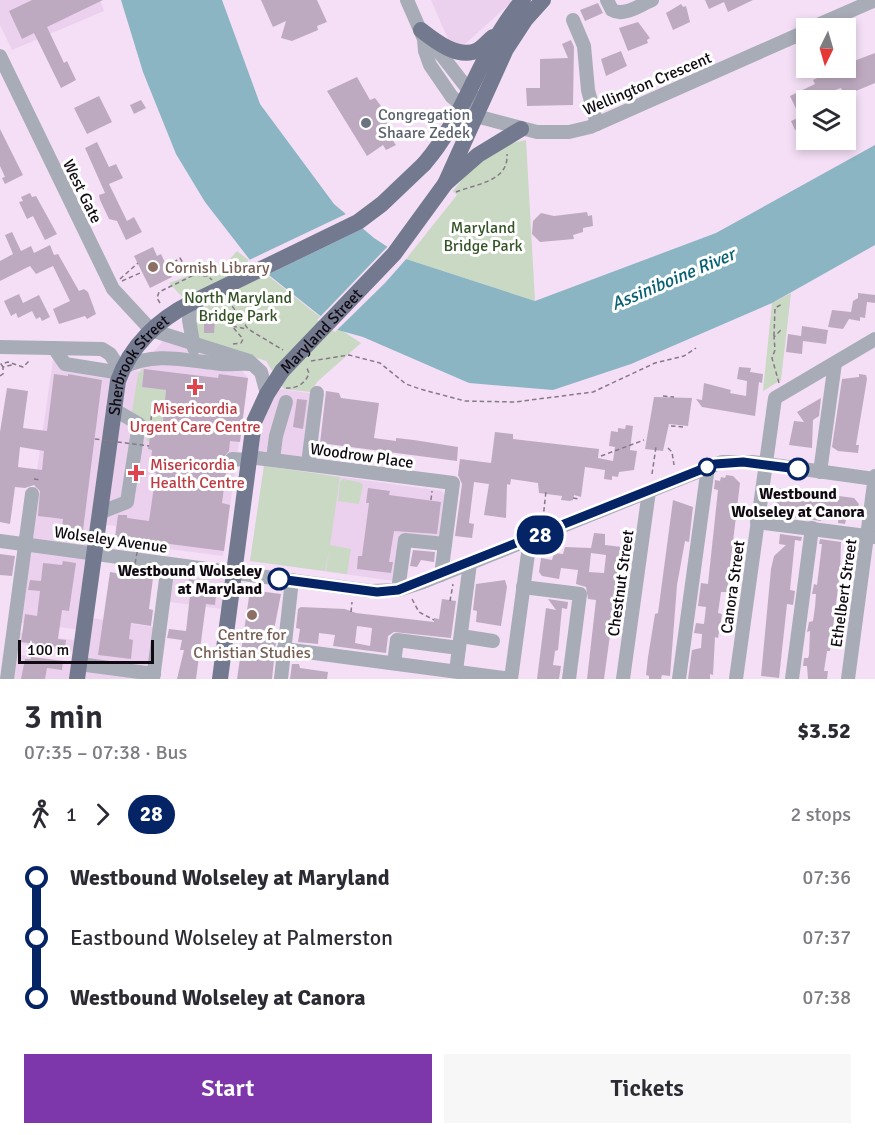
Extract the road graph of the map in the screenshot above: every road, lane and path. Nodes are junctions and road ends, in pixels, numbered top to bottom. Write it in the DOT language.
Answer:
graph roads {
  1 [pos="407,0"];
  2 [pos="523,0"];
  3 [pos="543,0"];
  4 [pos="607,0"];
  5 [pos="652,0"];
  6 [pos="875,0"];
  7 [pos="834,18"];
  8 [pos="573,20"];
  9 [pos="498,33"];
  10 [pos="422,35"];
  11 [pos="796,35"];
  12 [pos="0,56"];
  13 [pos="472,105"];
  14 [pos="597,124"];
  15 [pos="521,129"];
  16 [pos="505,147"];
  17 [pos="450,188"];
  18 [pos="138,263"];
  19 [pos="183,263"];
  20 [pos="173,268"];
  21 [pos="140,273"];
  22 [pos="214,283"];
  23 [pos="226,297"];
  24 [pos="160,303"];
  25 [pos="190,303"];
  26 [pos="783,304"];
  27 [pos="248,329"];
  28 [pos="782,329"];
  29 [pos="151,330"];
  30 [pos="774,337"];
  31 [pos="875,339"];
  32 [pos="192,343"];
  33 [pos="232,344"];
  34 [pos="0,347"];
  35 [pos="54,348"];
  36 [pos="696,348"];
  37 [pos="286,352"];
  38 [pos="34,359"];
  39 [pos="196,361"];
  40 [pos="836,363"];
  41 [pos="0,364"];
  42 [pos="13,364"];
  43 [pos="255,365"];
  44 [pos="3,367"];
  45 [pos="122,371"];
  46 [pos="0,376"];
  47 [pos="282,378"];
  48 [pos="780,383"];
  49 [pos="317,393"];
  50 [pos="267,394"];
  51 [pos="663,396"];
  52 [pos="674,397"];
  53 [pos="286,402"];
  54 [pos="113,409"];
  55 [pos="671,426"];
  56 [pos="684,427"];
  57 [pos="95,439"];
  58 [pos="644,440"];
  59 [pos="149,446"];
  60 [pos="656,447"];
  61 [pos="668,447"];
  62 [pos="601,456"];
  63 [pos="243,459"];
  64 [pos="273,459"];
  65 [pos="308,464"];
  66 [pos="765,464"];
  67 [pos="674,465"];
  68 [pos="708,467"];
  69 [pos="820,471"];
  70 [pos="652,474"];
  71 [pos="875,478"];
  72 [pos="34,479"];
  73 [pos="40,480"];
  74 [pos="433,487"];
  75 [pos="546,491"];
  76 [pos="649,491"];
  77 [pos="32,494"];
  78 [pos="573,498"];
  79 [pos="579,499"];
  80 [pos="431,501"];
  81 [pos="99,513"];
  82 [pos="543,519"];
  83 [pos="757,522"];
  84 [pos="812,528"];
  85 [pos="871,536"];
  86 [pos="530,539"];
  87 [pos="138,540"];
  88 [pos="0,541"];
  89 [pos="25,544"];
  90 [pos="445,544"];
  91 [pos="93,554"];
  92 [pos="470,563"];
  93 [pos="168,564"];
  94 [pos="134,571"];
  95 [pos="235,573"];
  96 [pos="447,579"];
  97 [pos="292,580"];
  98 [pos="523,587"];
  99 [pos="402,589"];
  100 [pos="450,601"];
  101 [pos="352,602"];
  102 [pos="351,612"];
  103 [pos="434,620"];
  104 [pos="493,640"];
  105 [pos="460,642"];
  106 [pos="284,649"];
  107 [pos="394,663"];
  108 [pos="456,671"];
  109 [pos="78,672"];
  110 [pos="153,677"];
  111 [pos="7,679"];
  112 [pos="220,679"];
  113 [pos="281,679"];
  114 [pos="511,679"];
  115 [pos="569,679"];
  116 [pos="623,679"];
  117 [pos="679,679"];
  118 [pos="736,679"];
  119 [pos="792,679"];
  120 [pos="848,679"];
  1 -- 10 [label="street"];
  2 -- 9 [label="main road"];
  3 -- 13 [label="main road"];
  4 -- 5 [label="street"];
  6 -- 7 [label="street"];
  8 -- 14 [label="street"];
  9 -- 10 [label="main road"];
  9 -- 13 [label="main road"];
  10 -- 13 [label="street"];
  11 -- 14 [label="street, Wellington Crescent"];
  12 -- 29 [label="street, West Gate"];
  13 -- 15 [label="street, Wellington Crescent"];
  13 -- 17 [label="main road"];
  13 -- 25 [label="main road, Sherbrook Street, bridge"];
  14 -- 15 [label="street, Wellington Crescent"];
  15 -- 17 [label="main road"];
  16 -- 17 [label="path"];
  17 -- 47 [label="main road, Maryland Street, bridge"];
  18 -- 21 [label="path"];
  19 -- 20 [label="path"];
  22 -- 24 [label="path"];
  23 -- 27 [label="path"];
  25 -- 29 [label="main road, Sherbrook Street"];
  25 -- 32 [label="street"];
  26 -- 30 [label="path"];
  27 -- 33 [label="path"];
  27 -- 37 [label="path"];
  28 -- 30 [label="path"];
  29 -- 32 [label="street"];
  29 -- 45 [label="main road, Sherbrook Street"];
  30 -- 48 [label="path"];
  31 -- 40 [label="street"];
  32 -- 39 [label="street"];
  32 -- 43 [label="street"];
  34 -- 35 [label="street"];
  35 -- 45 [label="street"];
  35 -- 45 [label="street"];
  36 -- 47 [label="path"];
  38 -- 42 [label="path"];
  39 -- 43 [label="street"];
  39 -- 45 [label="street"];
  40 -- 66 [label="street, Canora Street"];
  40 -- 69 [label="street"];
  41 -- 42 [label="path"];
  41 -- 44 [label="path"];
  42 -- 44 [label="path"];
  43 -- 50 [label="street"];
  44 -- 46 [label="path"];
  45 -- 54 [label="main road, Sherbrook Street"];
  47 -- 50 [label="main road, Maryland Street"];
  49 -- 65 [label="street"];
  50 -- 63 [label="main road, Maryland Street"];
  51 -- 52 [label="path"];
  53 -- 64 [label="street"];
  54 -- 81 [label="main road, Sherbrook Street"];
  54 -- 81 [label="street"];
  55 -- 56 [label="path"];
  57 -- 59 [label="path, bridge"];
  58 -- 62 [label="path"];
  60 -- 70 [label="path"];
  61 -- 67 [label="path"];
  63 -- 64 [label="street, Woodrow Place"];
  63 -- 95 [label="main road, Maryland Street"];
  64 -- 65 [label="street, Woodrow Place"];
  65 -- 90 [label="street, Woodrow Place"];
  66 -- 68 [label="street, Wolseley Avenue"];
  66 -- 69 [label="street, Wolseley Avenue"];
  66 -- 83 [label="street, Canora Street"];
  68 -- 76 [label="street, Wolseley Avenue"];
  68 -- 117 [label="street"];
  69 -- 71 [label="street, Wolseley Avenue"];
  71 -- 85 [label="street, Ethelbert Street"];
  72 -- 73 [label="path"];
  74 -- 80 [label="path"];
  75 -- 82 [label="path"];
  76 -- 86 [label="street, Wolseley Avenue"];
  76 -- 116 [label="street, Chestnut Street"];
  77 -- 89 [label="street"];
  78 -- 79 [label="path"];
  81 -- 91 [label="main road, Sherbrook Street"];
  83 -- 84 [label="street"];
  83 -- 118 [label="street, Canora Street"];
  84 -- 85 [label="street"];
  84 -- 119 [label="street"];
  85 -- 120 [label="street, Ethelbert Street"];
  86 -- 92 [label="street, Wolseley Avenue"];
  86 -- 98 [label="street"];
  87 -- 94 [label="path, bridge"];
  88 -- 89 [label="street, Wolseley Avenue"];
  89 -- 91 [label="street, Wolseley Avenue"];
  89 -- 111 [label="street"];
  90 -- 96 [label="street"];
  90 -- 99 [label="street"];
  91 -- 93 [label="street, Wolseley Avenue"];
  91 -- 109 [label="main road, Sherbrook Street"];
  92 -- 96 [label="street, Wolseley Avenue"];
  92 -- 105 [label="street"];
  93 -- 95 [label="street, Wolseley Avenue"];
  93 -- 110 [label="street"];
  95 -- 97 [label="street, Wolseley Avenue"];
  95 -- 112 [label="main road, Maryland Street"];
  96 -- 99 [label="street, Wolseley Avenue"];
  96 -- 100 [label="path"];
  97 -- 99 [label="street, Wolseley Avenue"];
  97 -- 106 [label="street"];
  98 -- 114 [label="street"];
  98 -- 115 [label="street"];
  99 -- 103 [label="path"];
  101 -- 102 [label="path"];
  104 -- 105 [label="street"];
  105 -- 107 [label="street"];
  105 -- 108 [label="street"];
  106 -- 107 [label="street"];
  106 -- 113 [label="street"];
  107 -- 108 [label="street"];
  108 -- 114 [label="street"];
  109 -- 110 [label="street"];
}
